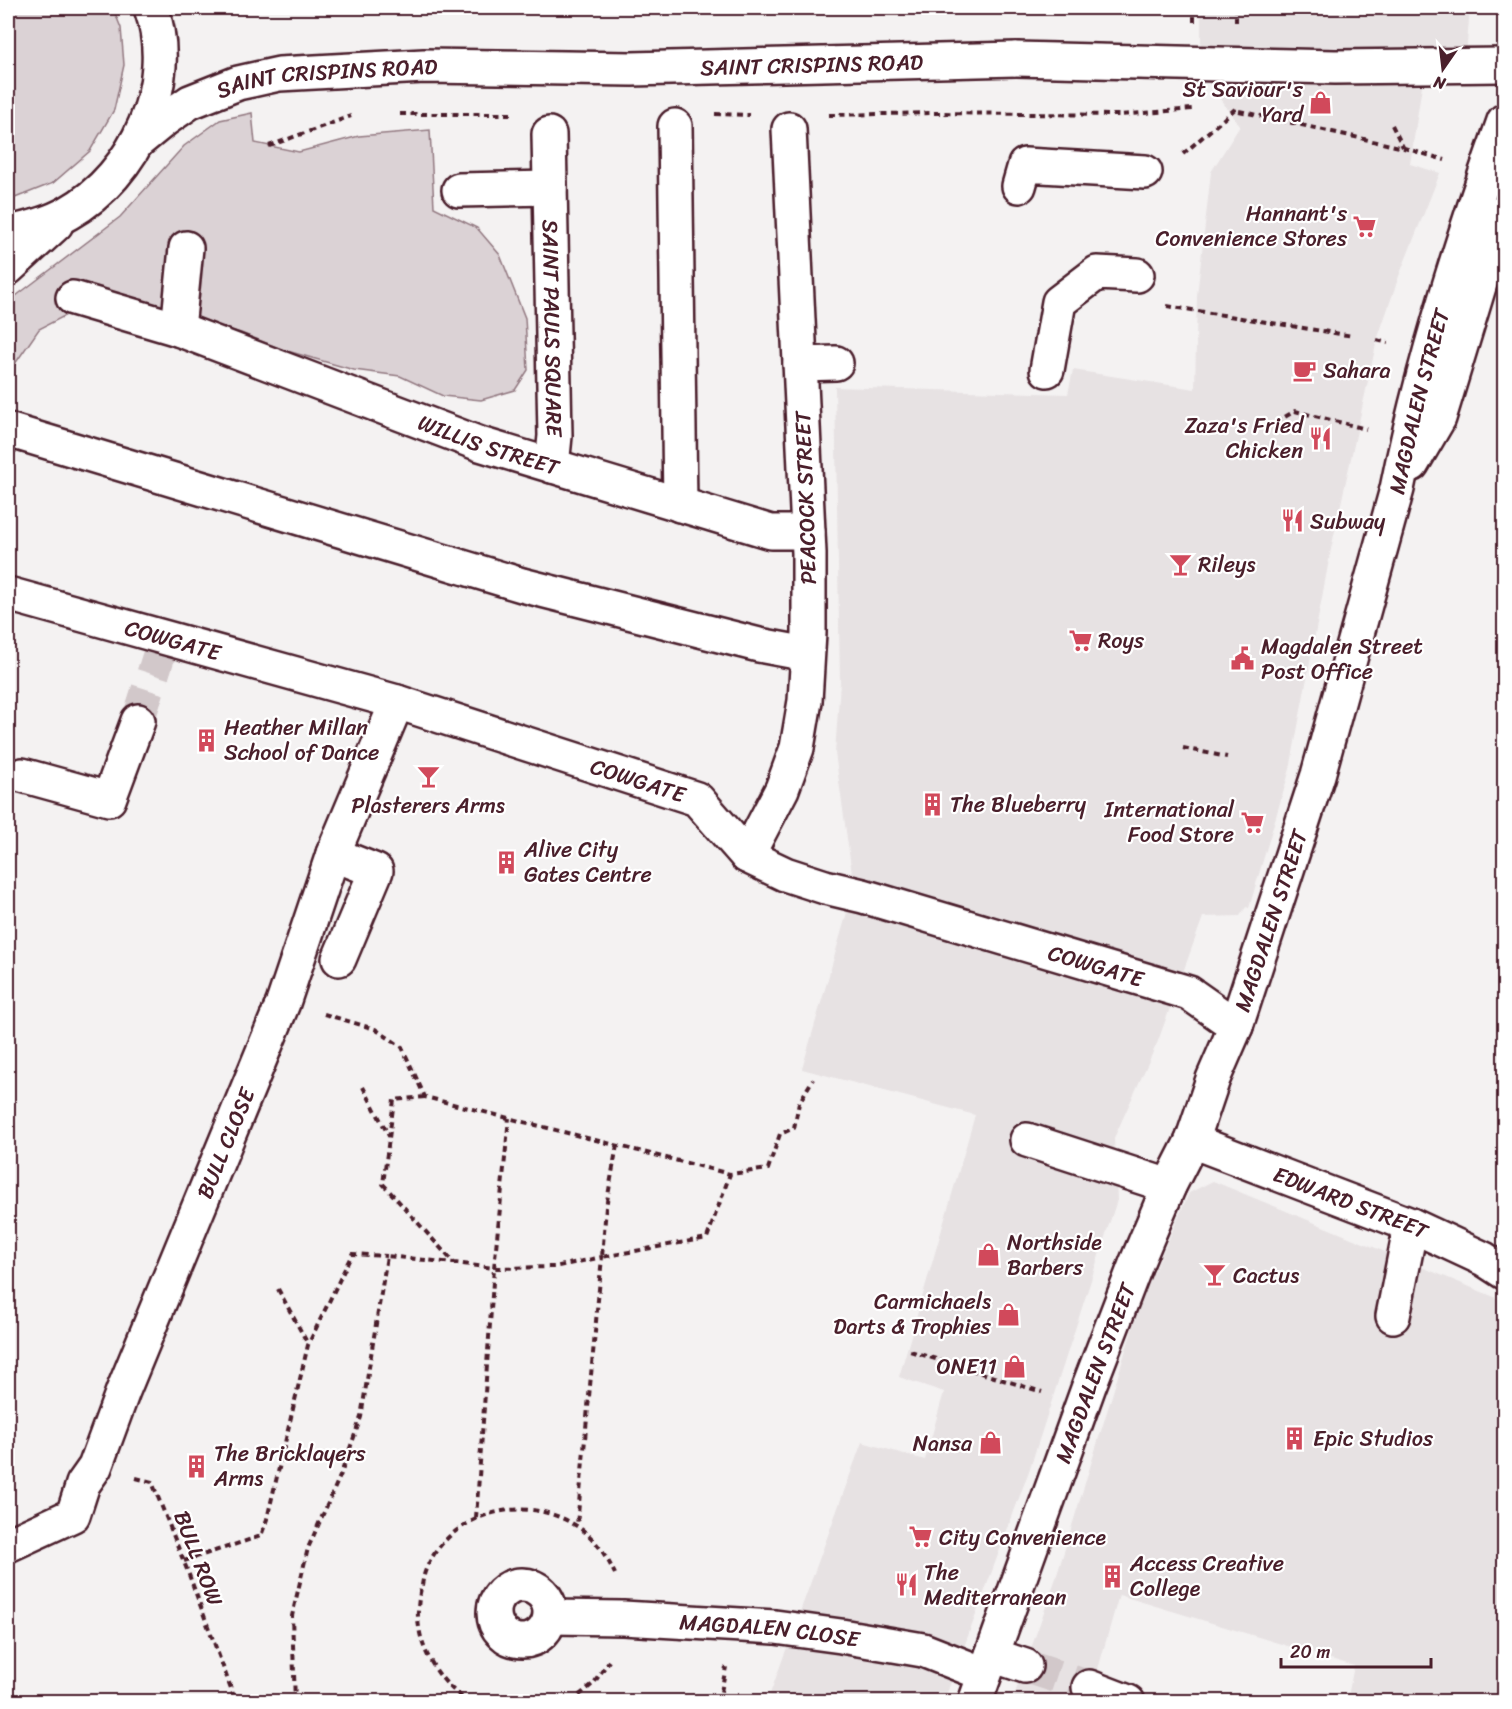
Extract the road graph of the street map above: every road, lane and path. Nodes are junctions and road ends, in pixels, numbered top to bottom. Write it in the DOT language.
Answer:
graph roads {
  1 [pos="152,8"];
  2 [pos="1504,65"];
  3 [pos="1224,109"];
  4 [pos="1204,110"];
  5 [pos="358,113"];
  6 [pos="393,114"];
  7 [pos="513,114"];
  8 [pos="709,114"];
  9 [pos="754,115"];
  10 [pos="823,115"];
  11 [pos="1504,121"];
  12 [pos="1392,125"];
  13 [pos="675,126"];
  14 [pos="789,129"];
  15 [pos="549,134"];
  16 [pos="137,142"];
  17 [pos="269,146"];
  18 [pos="1404,148"];
  19 [pos="1145,172"];
  20 [pos="1486,173"];
  21 [pos="1019,186"];
  22 [pos="550,188"];
  23 [pos="459,190"];
  24 [pos="1504,212"];
  25 [pos="68,213"];
  26 [pos="8,233"];
  27 [pos="186,248"];
  28 [pos="8,268"];
  29 [pos="1137,275"];
  30 [pos="73,298"];
  31 [pos="178,329"];
  32 [pos="1353,336"];
  33 [pos="836,363"];
  34 [pos="800,364"];
  35 [pos="1047,370"];
  36 [pos="1276,422"];
  37 [pos="8,430"];
  38 [pos="1407,441"];
  39 [pos="552,466"];
  40 [pos="1397,489"];
  41 [pos="680,505"];
  42 [pos="808,532"];
  43 [pos="8,594"];
  44 [pos="807,654"];
  45 [pos="397,702"];
  46 [pos="138,721"];
  47 [pos="1183,748"];
  48 [pos="1227,757"];
  49 [pos="22,775"];
  50 [pos="333,854"];
  51 [pos="747,856"];
  52 [pos="339,959"];
  53 [pos="283,1003"];
  54 [pos="1236,1026"];
  55 [pos="813,1079"];
  56 [pos="363,1087"];
  57 [pos="425,1097"];
  58 [pos="509,1118"];
  59 [pos="389,1137"];
  60 [pos="1027,1140"];
  61 [pos="1192,1141"];
  62 [pos="617,1144"];
  63 [pos="730,1174"];
  64 [pos="1169,1186"];
  65 [pos="1411,1225"];
  66 [pos="387,1256"];
  67 [pos="602,1257"];
  68 [pos="454,1263"];
  69 [pos="494,1268"];
  70 [pos="1504,1272"];
  71 [pos="278,1289"];
  72 [pos="1393,1316"];
  73 [pos="308,1345"];
  74 [pos="910,1352"];
  75 [pos="1082,1405"];
  76 [pos="95,1467"];
  77 [pos="476,1518"];
  78 [pos="577,1525"];
  79 [pos="8,1545"];
  80 [pos="184,1561"];
  81 [pos="617,1576"];
  82 [pos="551,1617"];
  83 [pos="1025,1666"];
  84 [pos="984,1677"];
  85 [pos="1089,1687"];
  86 [pos="460,1699"];
  87 [pos="236,1701"];
  88 [pos="295,1701"];
  89 [pos="471,1701"];
  90 [pos="1128,1701"];
  1 -- 16 [label="street"];
  2 -- 16 [label="street, SAINT CRISPINS ROAD, bridge"];
  3 -- 18 [label="path"];
  4 -- 10 [label="path"];
  5 -- 17 [label="path"];
  6 -- 7 [label="path"];
  8 -- 9 [label="path"];
  11 -- 20 [label="street, MAGDALEN STREET"];
  12 -- 18 [label="path"];
  13 -- 41 [label="street"];
  14 -- 34 [label="street, PEACOCK STREET"];
  15 -- 22 [label="street, SAINT PAULS SQUARE"];
  16 -- 25 [label="street"];
  18 -- 20 [label="path"];
  19 -- 21 [label="street"];
  20 -- 38 [label="street, MAGDALEN STREET"];
  22 -- 23 [label="street, SAINT PAULS SQUARE"];
  22 -- 39 [label="street, SAINT PAULS SQUARE"];
  24 -- 40 [label="street"];
  25 -- 26 [label="street"];
  25 -- 28 [label="street"];
  27 -- 31 [label="street"];
  29 -- 32 [label="path"];
  29 -- 35 [label="street"];
  30 -- 31 [label="street, WILLIS STREET"];
  31 -- 39 [label="street, WILLIS STREET"];
  33 -- 34 [label="street"];
  34 -- 42 [label="street, PEACOCK STREET"];
  36 -- 38 [label="path"];
  37 -- 44 [label="street"];
  38 -- 40 [label="street, MAGDALEN STREET"];
  39 -- 41 [label="street, WILLIS STREET"];
  40 -- 54 [label="street, MAGDALEN STREET"];
  41 -- 42 [label="street, WILLIS STREET"];
  42 -- 44 [label="street, PEACOCK STREET"];
  43 -- 45 [label="street, COWGATE"];
  44 -- 51 [label="street, PEACOCK STREET"];
  45 -- 50 [label="street, BULL CLOSE"];
  45 -- 51 [label="street, COWGATE"];
  46 -- 49 [label="street"];
  47 -- 48 [label="path"];
  50 -- 52 [label="street"];
  50 -- 53 [label="street, BULL CLOSE"];
  51 -- 54 [label="street, COWGATE"];
  53 -- 57 [label="path"];
  53 -- 76 [label="street, BULL CLOSE"];
  54 -- 61 [label="street, MAGDALEN STREET"];
  55 -- 63 [label="path"];
  56 -- 59 [label="path"];
  57 -- 58 [label="path"];
  57 -- 59 [label="path"];
  58 -- 62 [label="path"];
  58 -- 69 [label="path"];
  59 -- 68 [label="path"];
  60 -- 64 [label="street"];
  61 -- 64 [label="street, MAGDALEN STREET"];
  61 -- 65 [label="street, EDWARD STREET"];
  62 -- 63 [label="path"];
  62 -- 67 [label="path"];
  63 -- 67 [label="path"];
  64 -- 75 [label="street, MAGDALEN STREET"];
  65 -- 70 [label="street, EDWARD STREET"];
  65 -- 72 [label="street"];
  66 -- 68 [label="path"];
  66 -- 73 [label="path"];
  66 -- 88 [label="path"];
  67 -- 69 [label="path"];
  67 -- 78 [label="path"];
  68 -- 69 [label="path"];
  69 -- 77 [label="path"];
  71 -- 73 [label="path"];
  73 -- 80 [label="path"];
  74 -- 75 [label="path"];
  75 -- 84 [label="street, MAGDALEN STREET"];
  76 -- 79 [label="street, BULL CLOSE"];
  76 -- 80 [label="path, BULL ROW"];
  77 -- 78 [label="path"];
  77 -- 86 [label="path"];
  78 -- 81 [label="path"];
  80 -- 87 [label="path, BULL ROW"];
  82 -- 84 [label="street, MAGDALEN CLOSE"];
  83 -- 84 [label="street, MAGDALEN CLOSE"];
  85 -- 90 [label="street"];
  86 -- 89 [label="path"];
}
